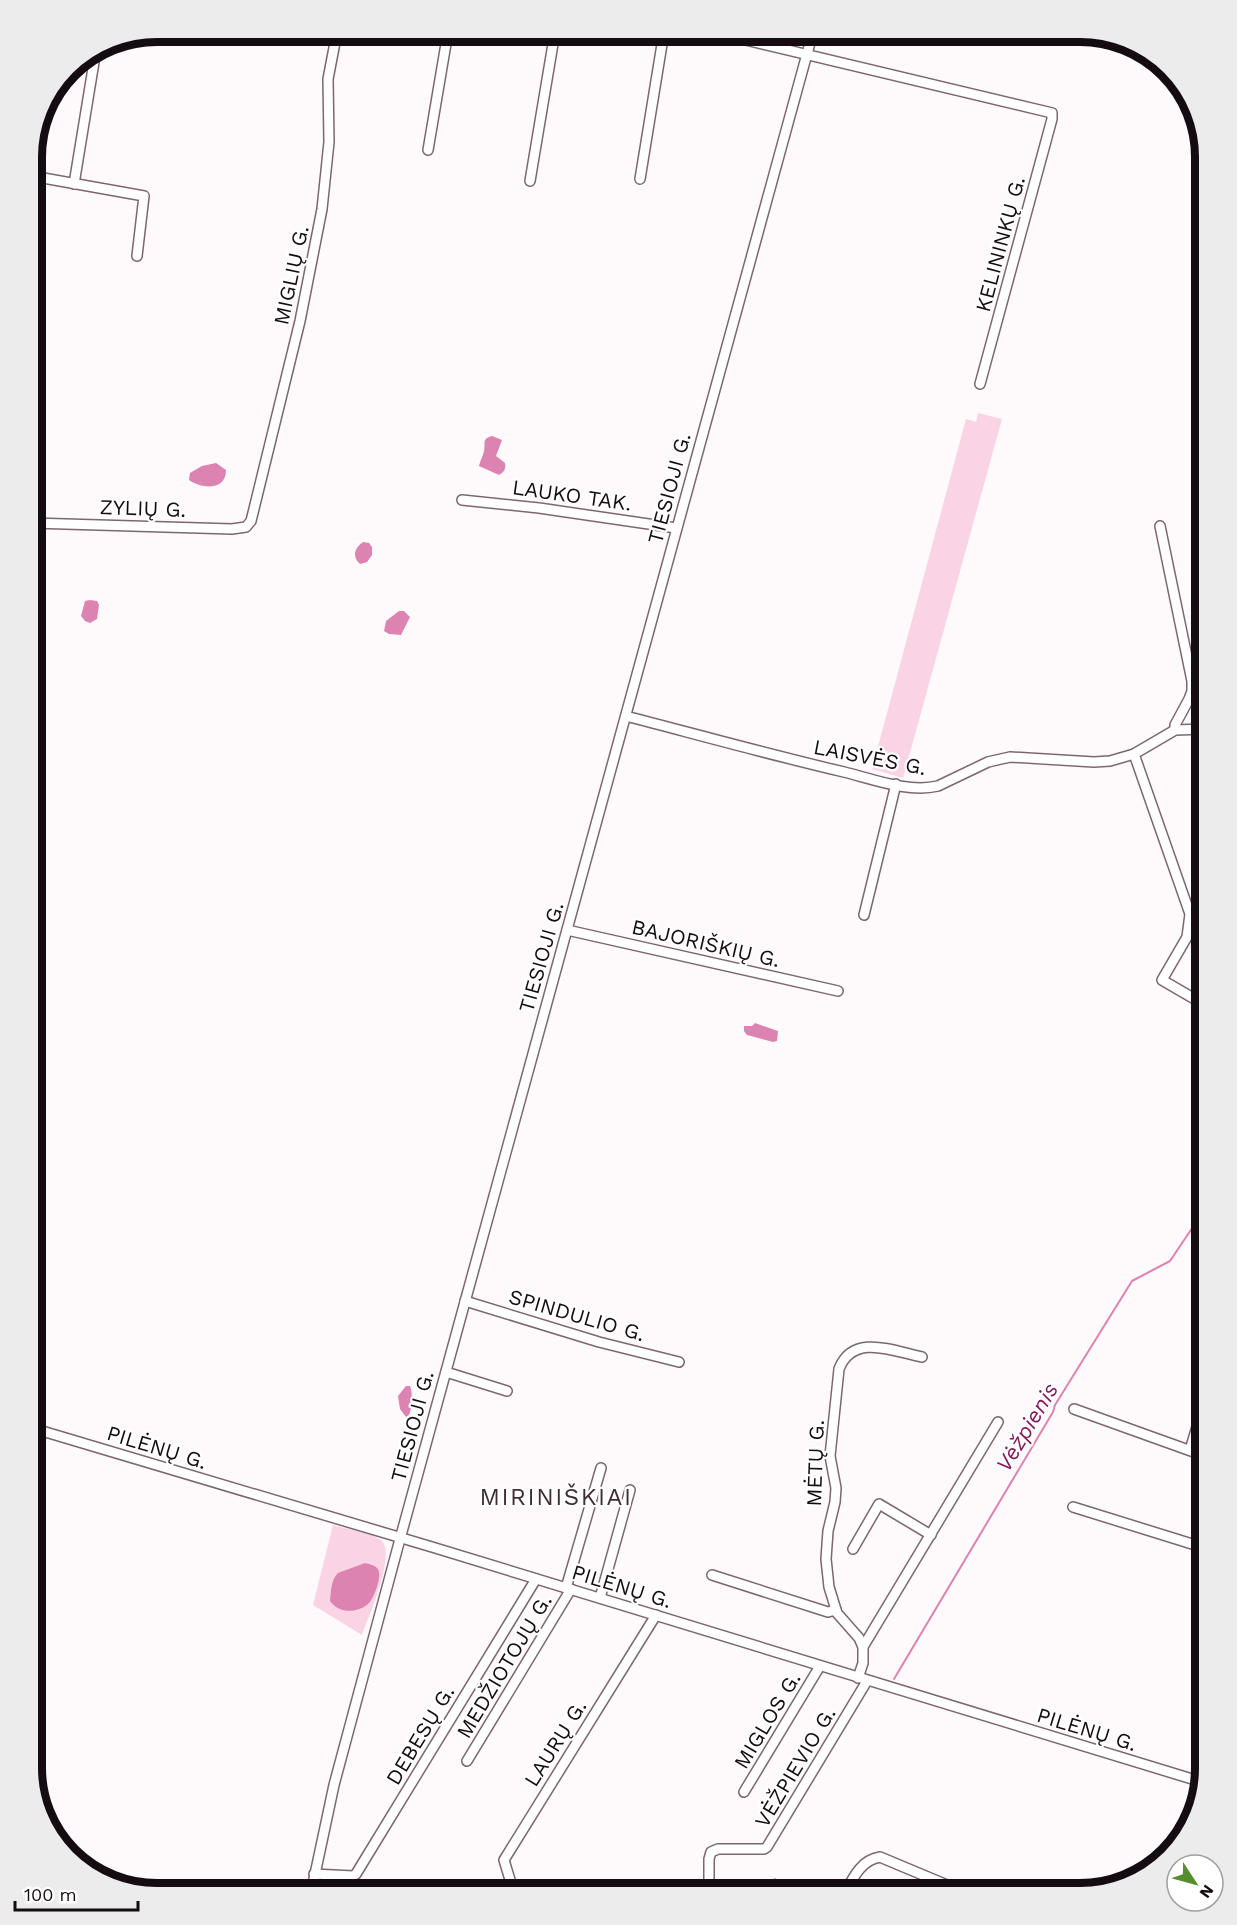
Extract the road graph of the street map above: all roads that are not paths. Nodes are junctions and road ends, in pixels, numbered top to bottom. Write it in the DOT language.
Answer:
graph roads {
  1 [pos="335,42"];
  2 [pos="446,42"];
  3 [pos="553,42"];
  4 [pos="662,42"];
  5 [pos="753,42"];
  6 [pos="810,42"];
  7 [pos="806,55"];
  8 [pos="94,60"];
  9 [pos="428,150"];
  10 [pos="42,178"];
  11 [pos="640,179"];
  12 [pos="530,181"];
  13 [pos="74,184"];
  14 [pos="137,256"];
  15 [pos="980,384"];
  16 [pos="462,500"];
  17 [pos="251,521"];
  18 [pos="42,523"];
  19 [pos="1160,526"];
  20 [pos="676,528"];
  21 [pos="626,716"];
  22 [pos="1195,729"];
  23 [pos="1175,730"];
  24 [pos="1134,754"];
  25 [pos="896,784"];
  26 [pos="864,915"];
  27 [pos="567,930"];
  28 [pos="838,991"];
  29 [pos="1195,999"];
  30 [pos="465,1301"];
  31 [pos="922,1358"];
  32 [pos="679,1362"];
  33 [pos="446,1372"];
  34 [pos="507,1391"];
  35 [pos="1074,1409"];
  36 [pos="998,1422"];
  37 [pos="42,1431"];
  38 [pos="1195,1434"];
  39 [pos="1190,1450"];
  40 [pos="1195,1452"];
  41 [pos="601,1468"];
  42 [pos="630,1490"];
  43 [pos="1073,1507"];
  44 [pos="931,1535"];
  45 [pos="400,1539"];
  46 [pos="1195,1545"];
  47 [pos="853,1549"];
  48 [pos="712,1575"];
  49 [pos="536,1579"];
  50 [pos="568,1589"];
  51 [pos="600,1598"];
  52 [pos="836,1610"];
  53 [pos="656,1615"];
  54 [pos="863,1647"];
  55 [pos="820,1666"];
  56 [pos="863,1679"];
  57 [pos="467,1761"];
  58 [pos="1194,1780"];
  59 [pos="744,1792"];
  60 [pos="314,1874"];
  61 [pos="313,1883"];
  62 [pos="510,1883"];
  63 [pos="710,1883"];
  64 [pos="851,1883"];
  65 [pos="942,1883"];
  1 -- 17 [label="street, MIGLIŲ G."];
  2 -- 9 [label="street"];
  3 -- 12 [label="street"];
  4 -- 11 [label="street"];
  5 -- 7 [label="street"];
  6 -- 7 [label="street, TIESIOJI G."];
  7 -- 15 [label="street, KELININKŲ G."];
  7 -- 20 [label="street, TIESIOJI G."];
  8 -- 13 [label="street"];
  10 -- 13 [label="street"];
  13 -- 14 [label="street"];
  16 -- 20 [label="street, LAUKO TAK."];
  17 -- 18 [label="street, ZYLIŲ G."];
  19 -- 23 [label="street"];
  20 -- 21 [label="street, TIESIOJI G."];
  21 -- 25 [label="street, LAISVĖS G."];
  21 -- 27 [label="street, TIESIOJI G."];
  22 -- 23 [label="street, LAISVĖS G."];
  23 -- 24 [label="street, LAISVĖS G."];
  24 -- 25 [label="street, LAISVĖS G."];
  24 -- 29 [label="street"];
  25 -- 26 [label="street"];
  27 -- 28 [label="street, BAJORIŠKIŲ G."];
  27 -- 30 [label="street, TIESIOJI G."];
  30 -- 32 [label="street, SPINDULIO G."];
  30 -- 33 [label="street, TIESIOJI G."];
  31 -- 52 [label="street, MĖTŲ G."];
  33 -- 34 [label="street"];
  33 -- 45 [label="street, TIESIOJI G."];
  35 -- 39 [label="street"];
  36 -- 44 [label="street"];
  37 -- 45 [label="street, PILĖNŲ G."];
  38 -- 39 [label="street"];
  39 -- 40 [label="street"];
  41 -- 50 [label="street, MEDŽIOTOJŲ G."];
  42 -- 51 [label="street"];
  43 -- 46 [label="street"];
  44 -- 47 [label="street"];
  44 -- 54 [label="street"];
  45 -- 49 [label="street, PILĖNŲ G."];
  45 -- 60 [label="street, TIESIOJI G."];
  48 -- 52 [label="street"];
  49 -- 50 [label="street, PILĖNŲ G."];
  49 -- 60 [label="street, DEBESŲ G."];
  50 -- 51 [label="street, PILĖNŲ G."];
  50 -- 57 [label="street, MEDŽIOTOJŲ G."];
  51 -- 53 [label="street, PILĖNŲ G."];
  52 -- 54 [label="street, MĖTŲ G."];
  53 -- 55 [label="street, PILĖNŲ G."];
  53 -- 62 [label="street, LAURŲ G."];
  54 -- 56 [label="street"];
  55 -- 56 [label="street, PILĖNŲ G."];
  55 -- 59 [label="street, MIGLOS G."];
  56 -- 58 [label="street, PILĖNŲ G."];
  56 -- 63 [label="street, VĖŽPIEVIO G."];
  60 -- 61 [label="street, TIESIOJI G."];
  64 -- 65 [label="street"];
}
